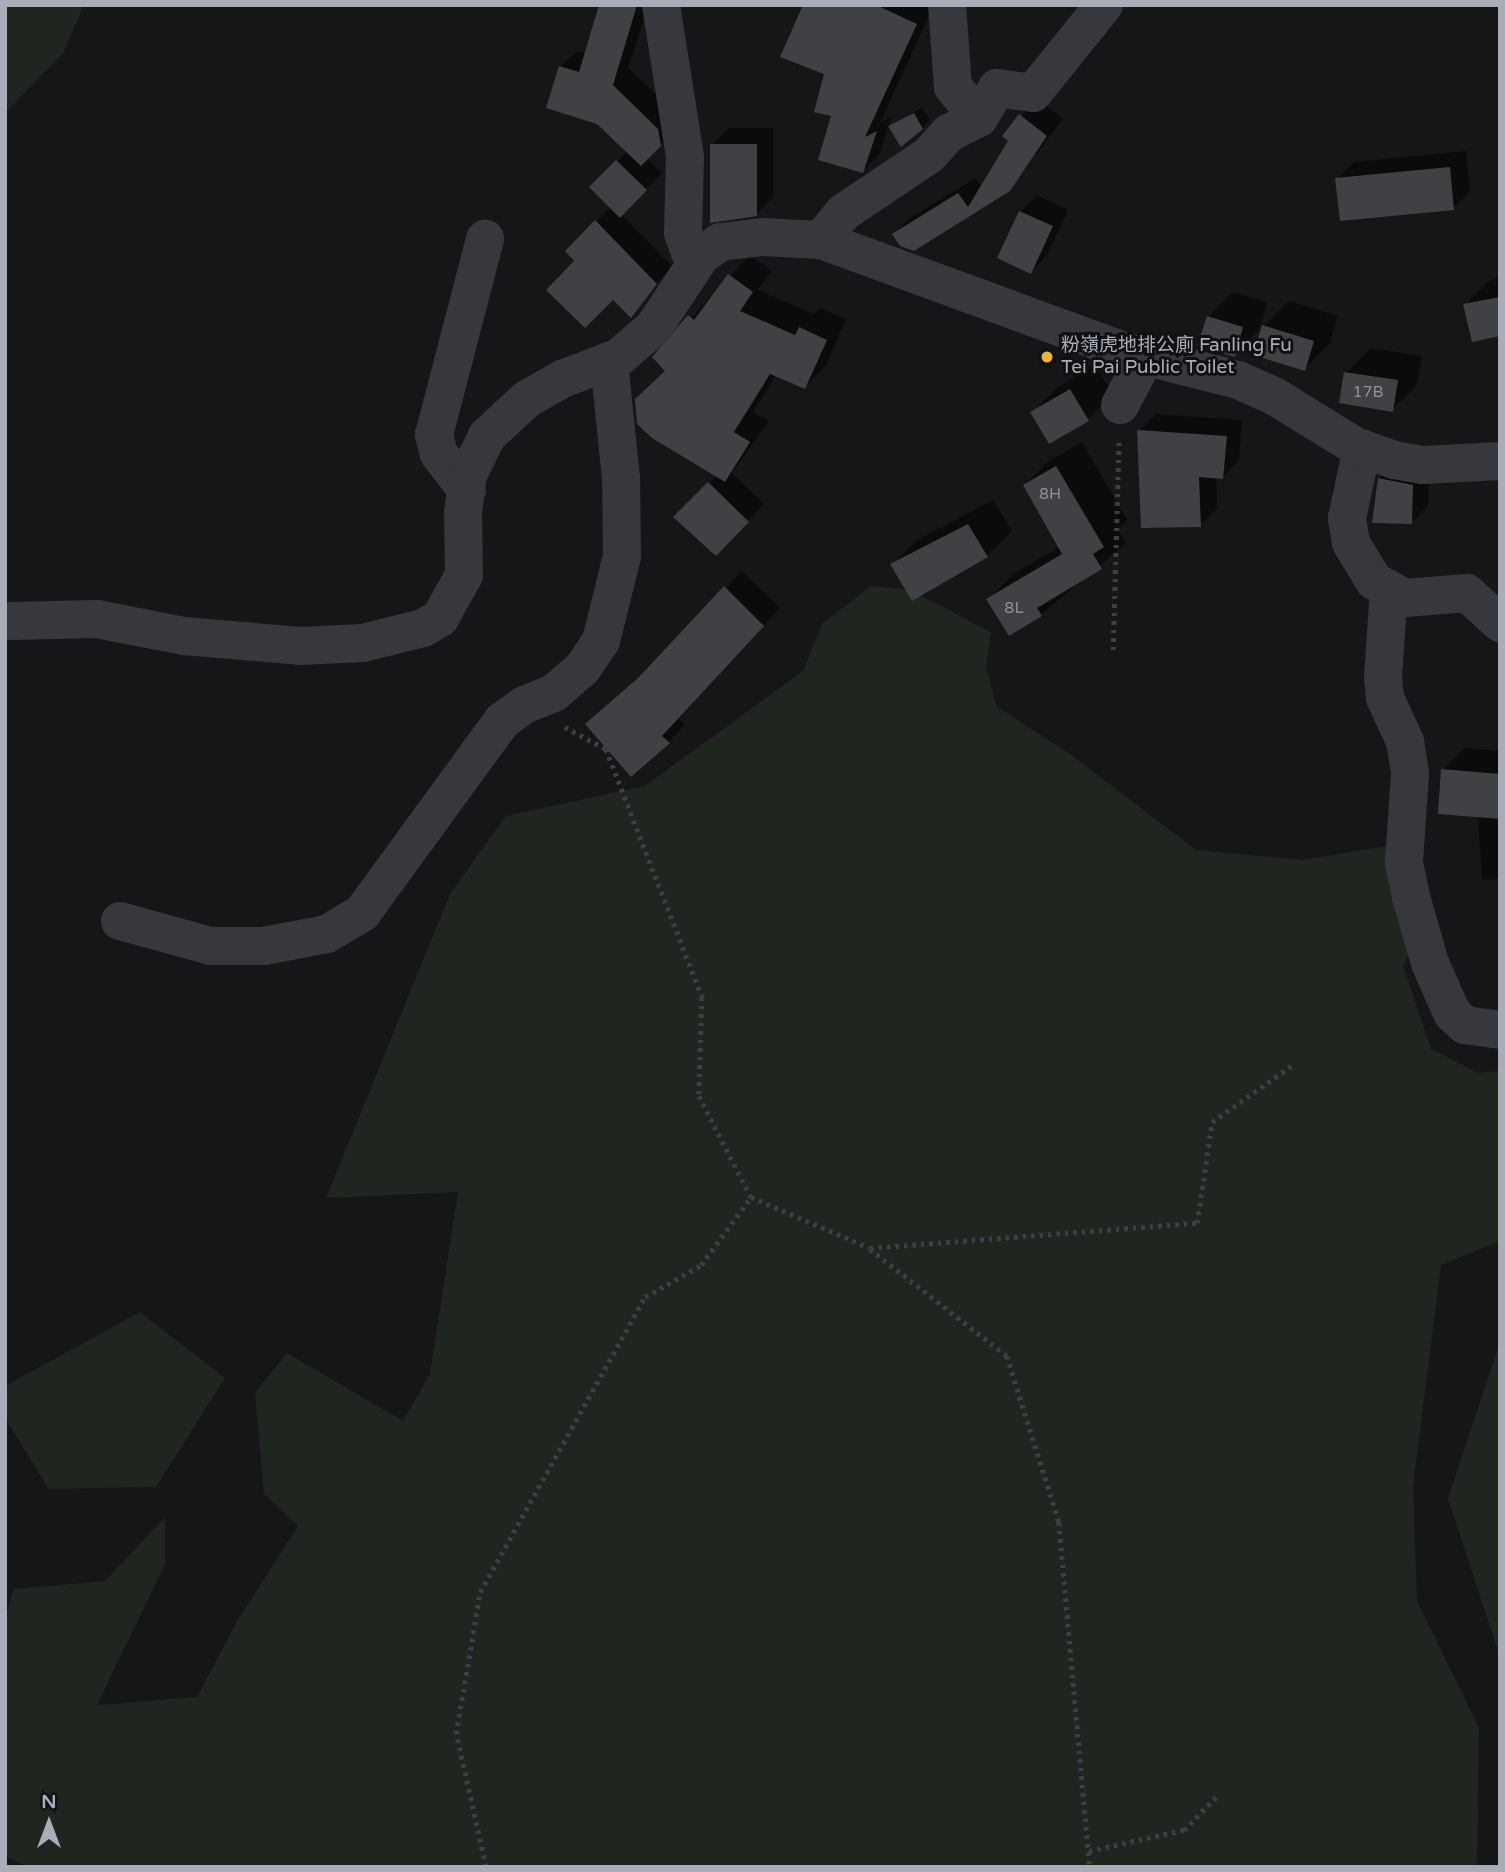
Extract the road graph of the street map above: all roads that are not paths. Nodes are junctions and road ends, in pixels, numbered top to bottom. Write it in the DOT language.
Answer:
graph roads {
  1 [pos="661,5"];
  2 [pos="947,5"];
  3 [pos="1104,5"];
  4 [pos="979,118"];
  5 [pos="485,239"];
  6 [pos="821,240"];
  7 [pos="701,256"];
  8 [pos="1146,356"];
  9 [pos="609,361"];
  10 [pos="1120,405"];
  11 [pos="1362,448"];
  12 [pos="1500,461"];
  13 [pos="467,490"];
  14 [pos="1389,589"];
  15 [pos="10,621"];
  16 [pos="1500,623"];
  17 [pos="120,921"];
  18 [pos="1500,1030"];
  1 -- 7 [label="street"];
  2 -- 4 [label="street"];
  3 -- 4 [label="street"];
  4 -- 6 [label="street"];
  5 -- 13 [label="street"];
  6 -- 7 [label="street"];
  6 -- 8 [label="street"];
  7 -- 9 [label="street"];
  8 -- 10 [label="street"];
  8 -- 11 [label="street"];
  9 -- 13 [label="street"];
  9 -- 17 [label="street"];
  11 -- 12 [label="street"];
  11 -- 14 [label="street"];
  13 -- 15 [label="street"];
  14 -- 16 [label="street"];
  14 -- 18 [label="street"];
}
